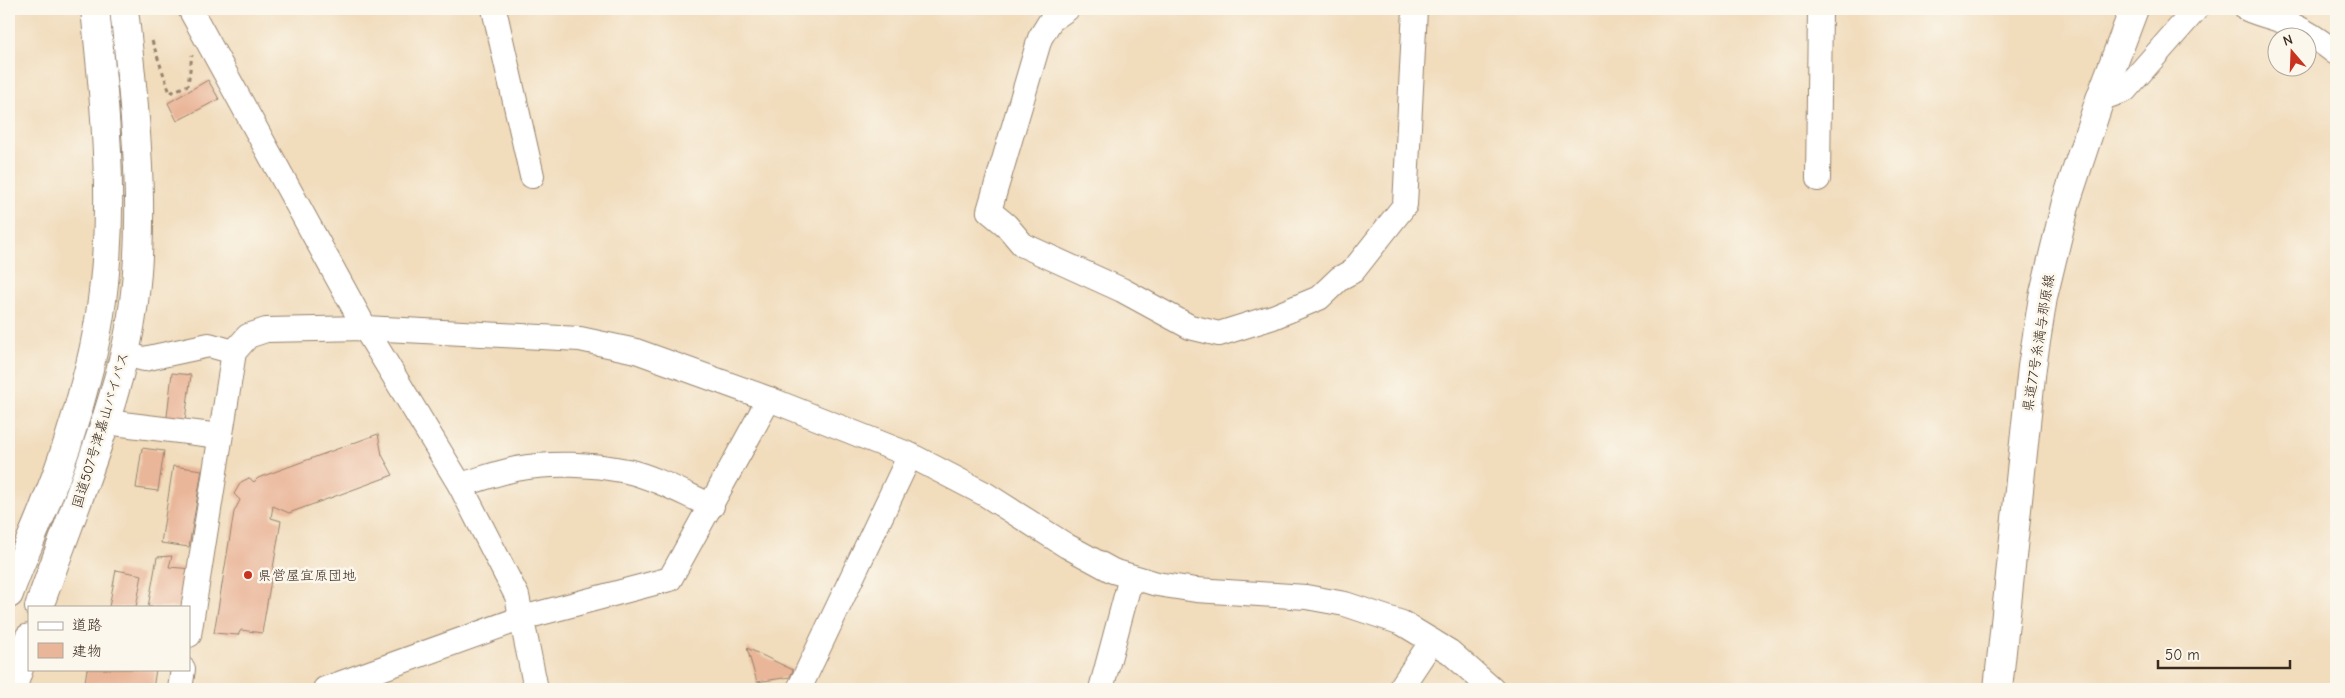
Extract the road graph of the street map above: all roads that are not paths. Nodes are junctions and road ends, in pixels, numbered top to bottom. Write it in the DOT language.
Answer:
graph roads {
  1 [pos="95,9"];
  2 [pos="124,9"];
  3 [pos="494,9"];
  4 [pos="1067,9"];
  5 [pos="1414,9"];
  6 [pos="1820,9"];
  7 [pos="2134,9"];
  8 [pos="2196,9"];
  9 [pos="2247,9"];
  10 [pos="193,14"];
  11 [pos="2336,53"];
  12 [pos="2100,99"];
  13 [pos="532,176"];
  14 [pos="1818,179"];
  15 [pos="365,328"];
  16 [pos="234,352"];
  17 [pos="125,354"];
  18 [pos="769,399"];
  19 [pos="106,422"];
  20 [pos="220,436"];
  21 [pos="910,455"];
  22 [pos="460,485"];
  23 [pos="712,506"];
  24 [pos="18,545"];
  25 [pos="56,559"];
  26 [pos="1131,577"];
  27 [pos="9,594"];
  28 [pos="39,606"];
  29 [pos="522,618"];
  30 [pos="190,629"];
  31 [pos="28,641"];
  32 [pos="1432,641"];
  33 [pos="183,670"];
  34 [pos="12,689"];
  35 [pos="180,689"];
  36 [pos="325,689"];
  37 [pos="536,689"];
  38 [pos="798,689"];
  39 [pos="1100,689"];
  40 [pos="1400,689"];
  41 [pos="1492,689"];
  42 [pos="1998,689"];
  1 -- 24 [label="main road, 国道507号津嘉山バイパス"];
  2 -- 17 [label="main road, 国道507号津嘉山バイパス"];
  3 -- 13 [label="street"];
  4 -- 5 [label="street"];
  6 -- 14 [label="street"];
  7 -- 12 [label="main road, 県道77号糸満与那原線"];
  8 -- 12 [label="street"];
  9 -- 11 [label="street"];
  10 -- 15 [label="street"];
  12 -- 42 [label="main road, 県道77号糸満与那原線"];
  15 -- 16 [label="street"];
  15 -- 18 [label="street"];
  15 -- 22 [label="street"];
  16 -- 17 [label="street"];
  16 -- 20 [label="street"];
  17 -- 19 [label="main road, 国道507号津嘉山バイパス"];
  18 -- 21 [label="street"];
  18 -- 23 [label="street"];
  19 -- 20 [label="street"];
  19 -- 25 [label="main road, 国道507号津嘉山バイパス"];
  20 -- 30 [label="street"];
  21 -- 26 [label="street"];
  21 -- 38 [label="street"];
  22 -- 23 [label="street"];
  22 -- 29 [label="street"];
  23 -- 29 [label="street"];
  24 -- 25 [label="main road"];
  24 -- 27 [label="main road, 国道507号津嘉山バイパス"];
  25 -- 28 [label="main road, 国道507号津嘉山バイパス"];
  26 -- 32 [label="street"];
  26 -- 39 [label="street"];
  29 -- 36 [label="street"];
  29 -- 37 [label="street"];
  31 -- 34 [label="main road"];
  32 -- 40 [label="street"];
  32 -- 41 [label="street"];
  33 -- 35 [label="street"];
}
